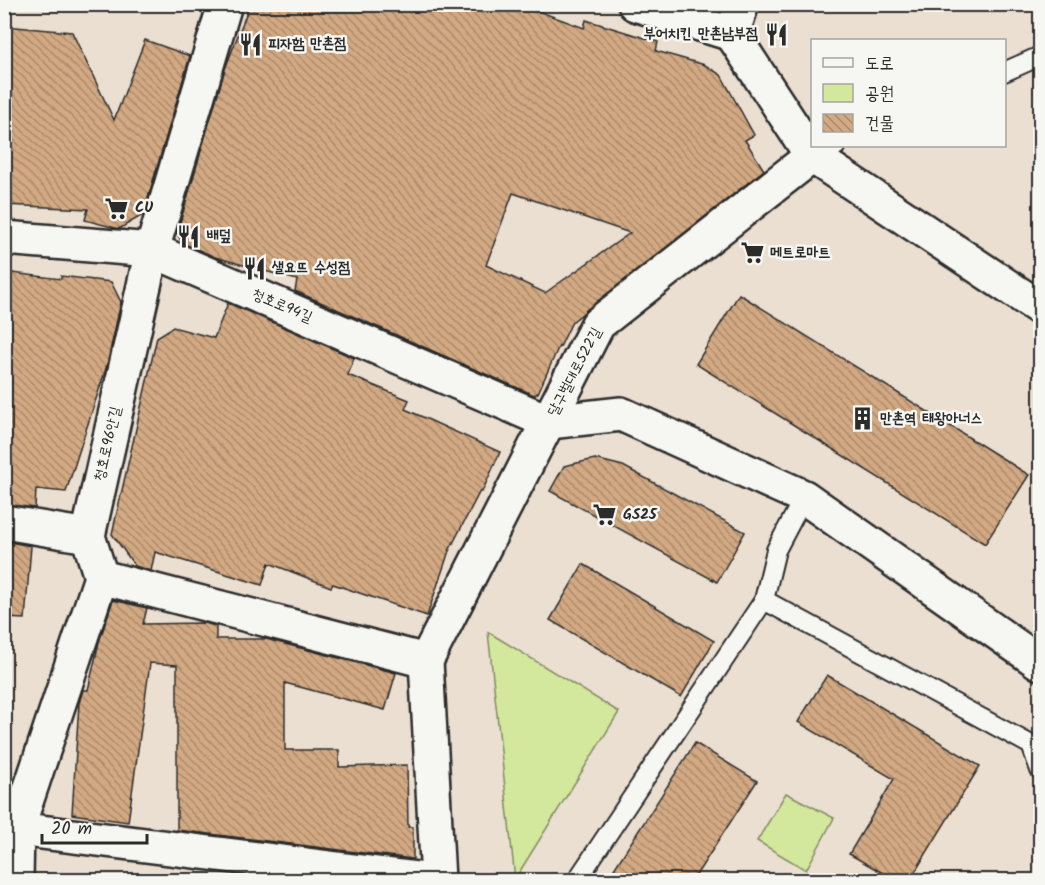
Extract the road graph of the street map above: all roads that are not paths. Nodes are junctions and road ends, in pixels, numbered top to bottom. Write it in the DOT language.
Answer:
graph roads {
  1 [pos="225,4"];
  2 [pos="635,4"];
  3 [pos="737,20"];
  4 [pos="1041,56"];
  5 [pos="1006,72"];
  6 [pos="811,131"];
  7 [pos="824,151"];
  8 [pos="4,238"];
  9 [pos="152,250"];
  10 [pos="1041,308"];
  11 [pos="549,422"];
  12 [pos="804,497"];
  13 [pos="4,522"];
  14 [pos="88,536"];
  15 [pos="101,577"];
  16 [pos="764,600"];
  17 [pos="426,661"];
  18 [pos="1041,663"];
  19 [pos="1041,770"];
  20 [pos="11,829"];
  21 [pos="16,880"];
  22 [pos="426,880"];
  23 [pos="438,880"];
  24 [pos="577,880"];
  1 -- 9 [label="street, 청호로96안길"];
  2 -- 3 [label="street"];
  3 -- 6 [label="street"];
  4 -- 5 [label="lane"];
  7 -- 10 [label="street"];
  7 -- 11 [label="street, 달구벌대로522길"];
  8 -- 9 [label="street, 청호로94길"];
  9 -- 11 [label="street, 청호로94길"];
  9 -- 14 [label="street, 청호로96안길"];
  11 -- 12 [label="street"];
  11 -- 17 [label="street, 달구벌대로522길"];
  12 -- 16 [label="lane"];
  12 -- 18 [label="street"];
  13 -- 14 [label="street"];
  14 -- 15 [label="street"];
  15 -- 17 [label="street"];
  15 -- 20 [label="street"];
  16 -- 19 [label="lane"];
  16 -- 24 [label="lane"];
  17 -- 23 [label="street"];
  20 -- 21 [label="street"];
  20 -- 22 [label="street"];
}
